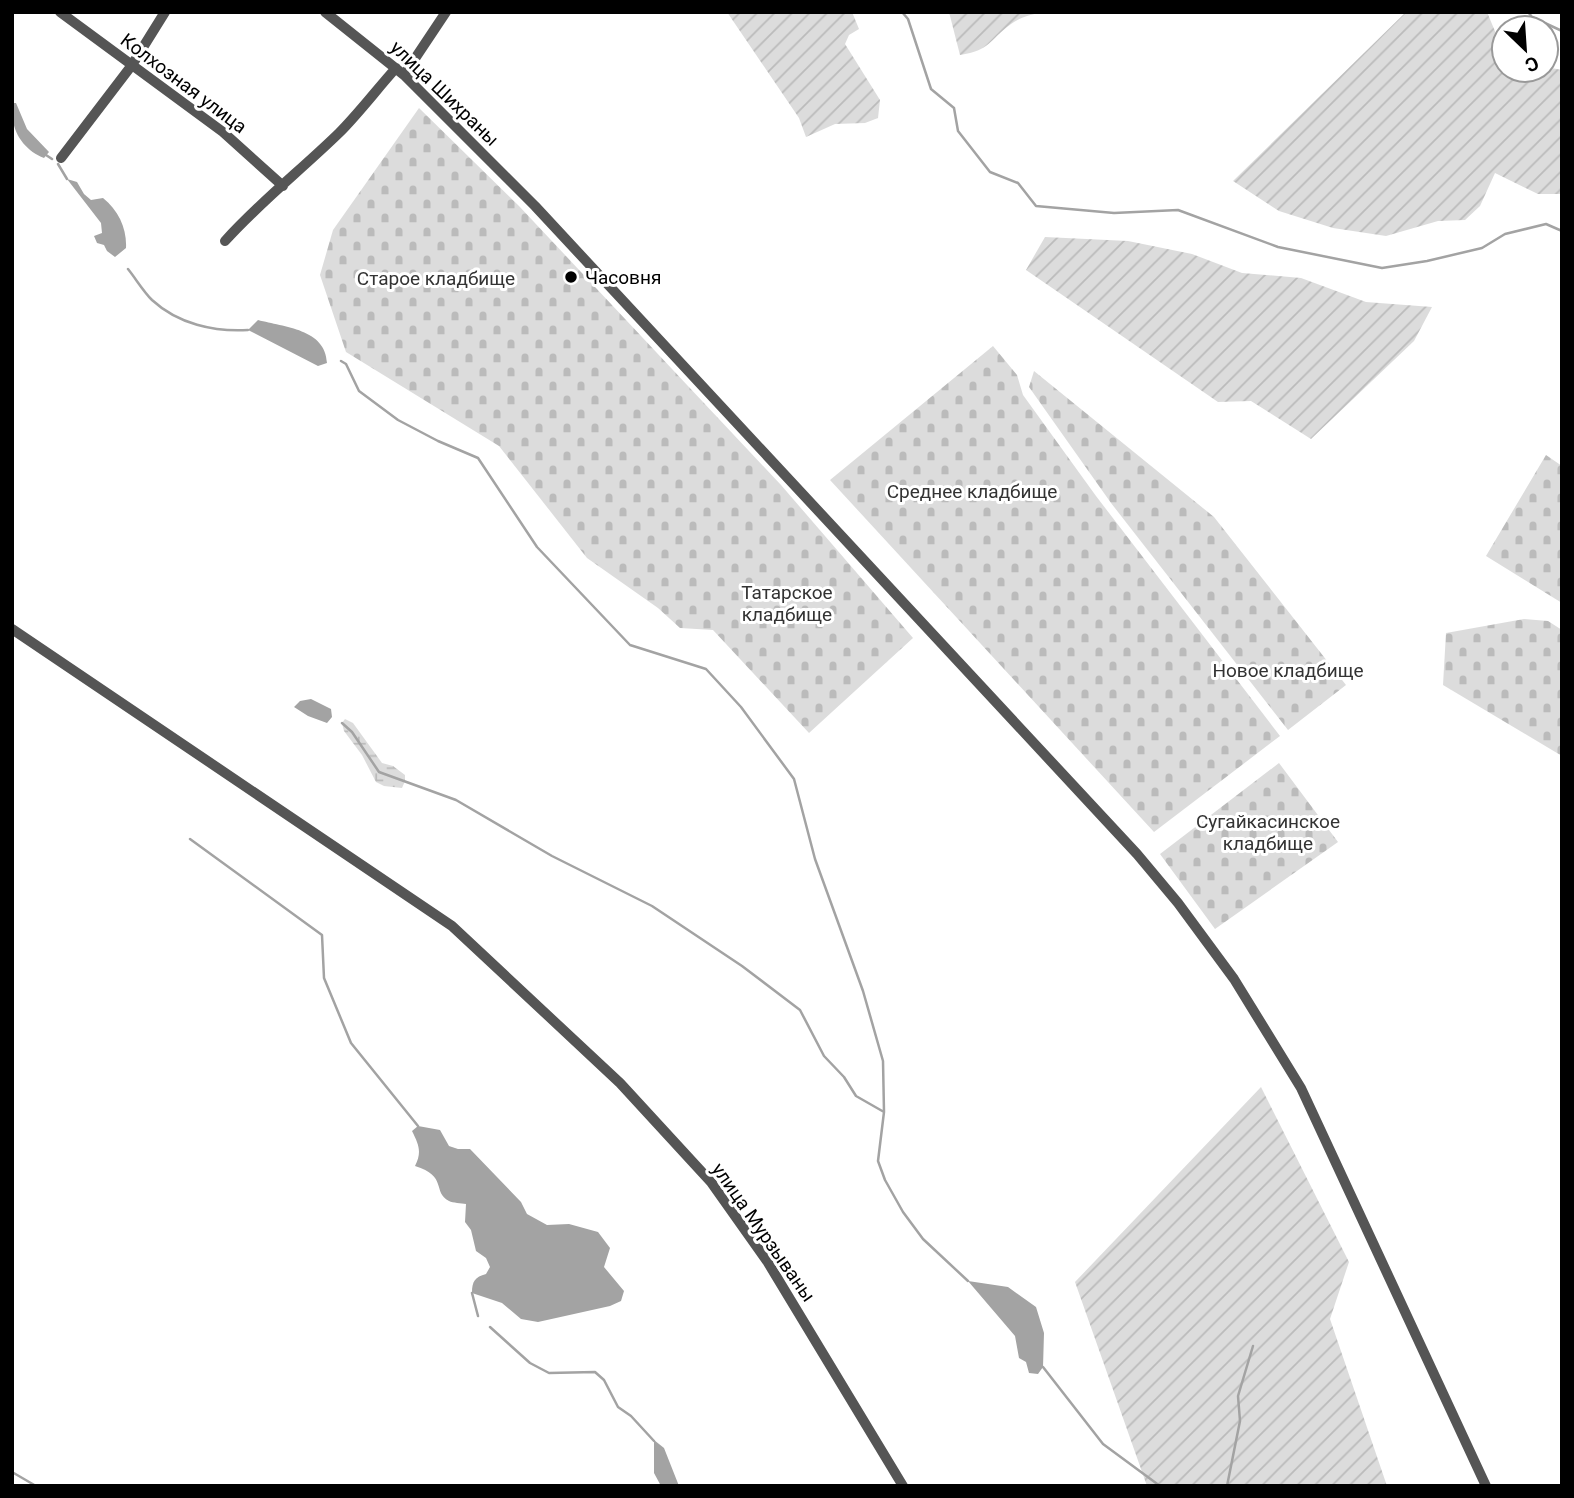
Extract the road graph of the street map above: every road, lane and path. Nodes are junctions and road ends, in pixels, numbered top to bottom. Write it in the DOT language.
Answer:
graph roads {
  1 [pos="60,12"];
  2 [pos="164,12"];
  3 [pos="446,12"];
  4 [pos="327,13"];
  5 [pos="132,65"];
  6 [pos="400,71"];
  7 [pos="61,158"];
  8 [pos="284,186"];
  9 [pos="225,242"];
  10 [pos="12,629"];
  11 [pos="903,1486"];
  12 [pos="1486,1486"];
  1 -- 5 [label="street, Колхозная улица"];
  2 -- 5 [label="street"];
  3 -- 6 [label="street"];
  4 -- 6 [label="street, улица Шихраны"];
  5 -- 7 [label="street"];
  5 -- 8 [label="street, Колхозная улица"];
  6 -- 8 [label="street"];
  6 -- 12 [label="street, улица Шихраны"];
  8 -- 9 [label="street"];
  10 -- 11 [label="street, улица Мурзываны"];
}
